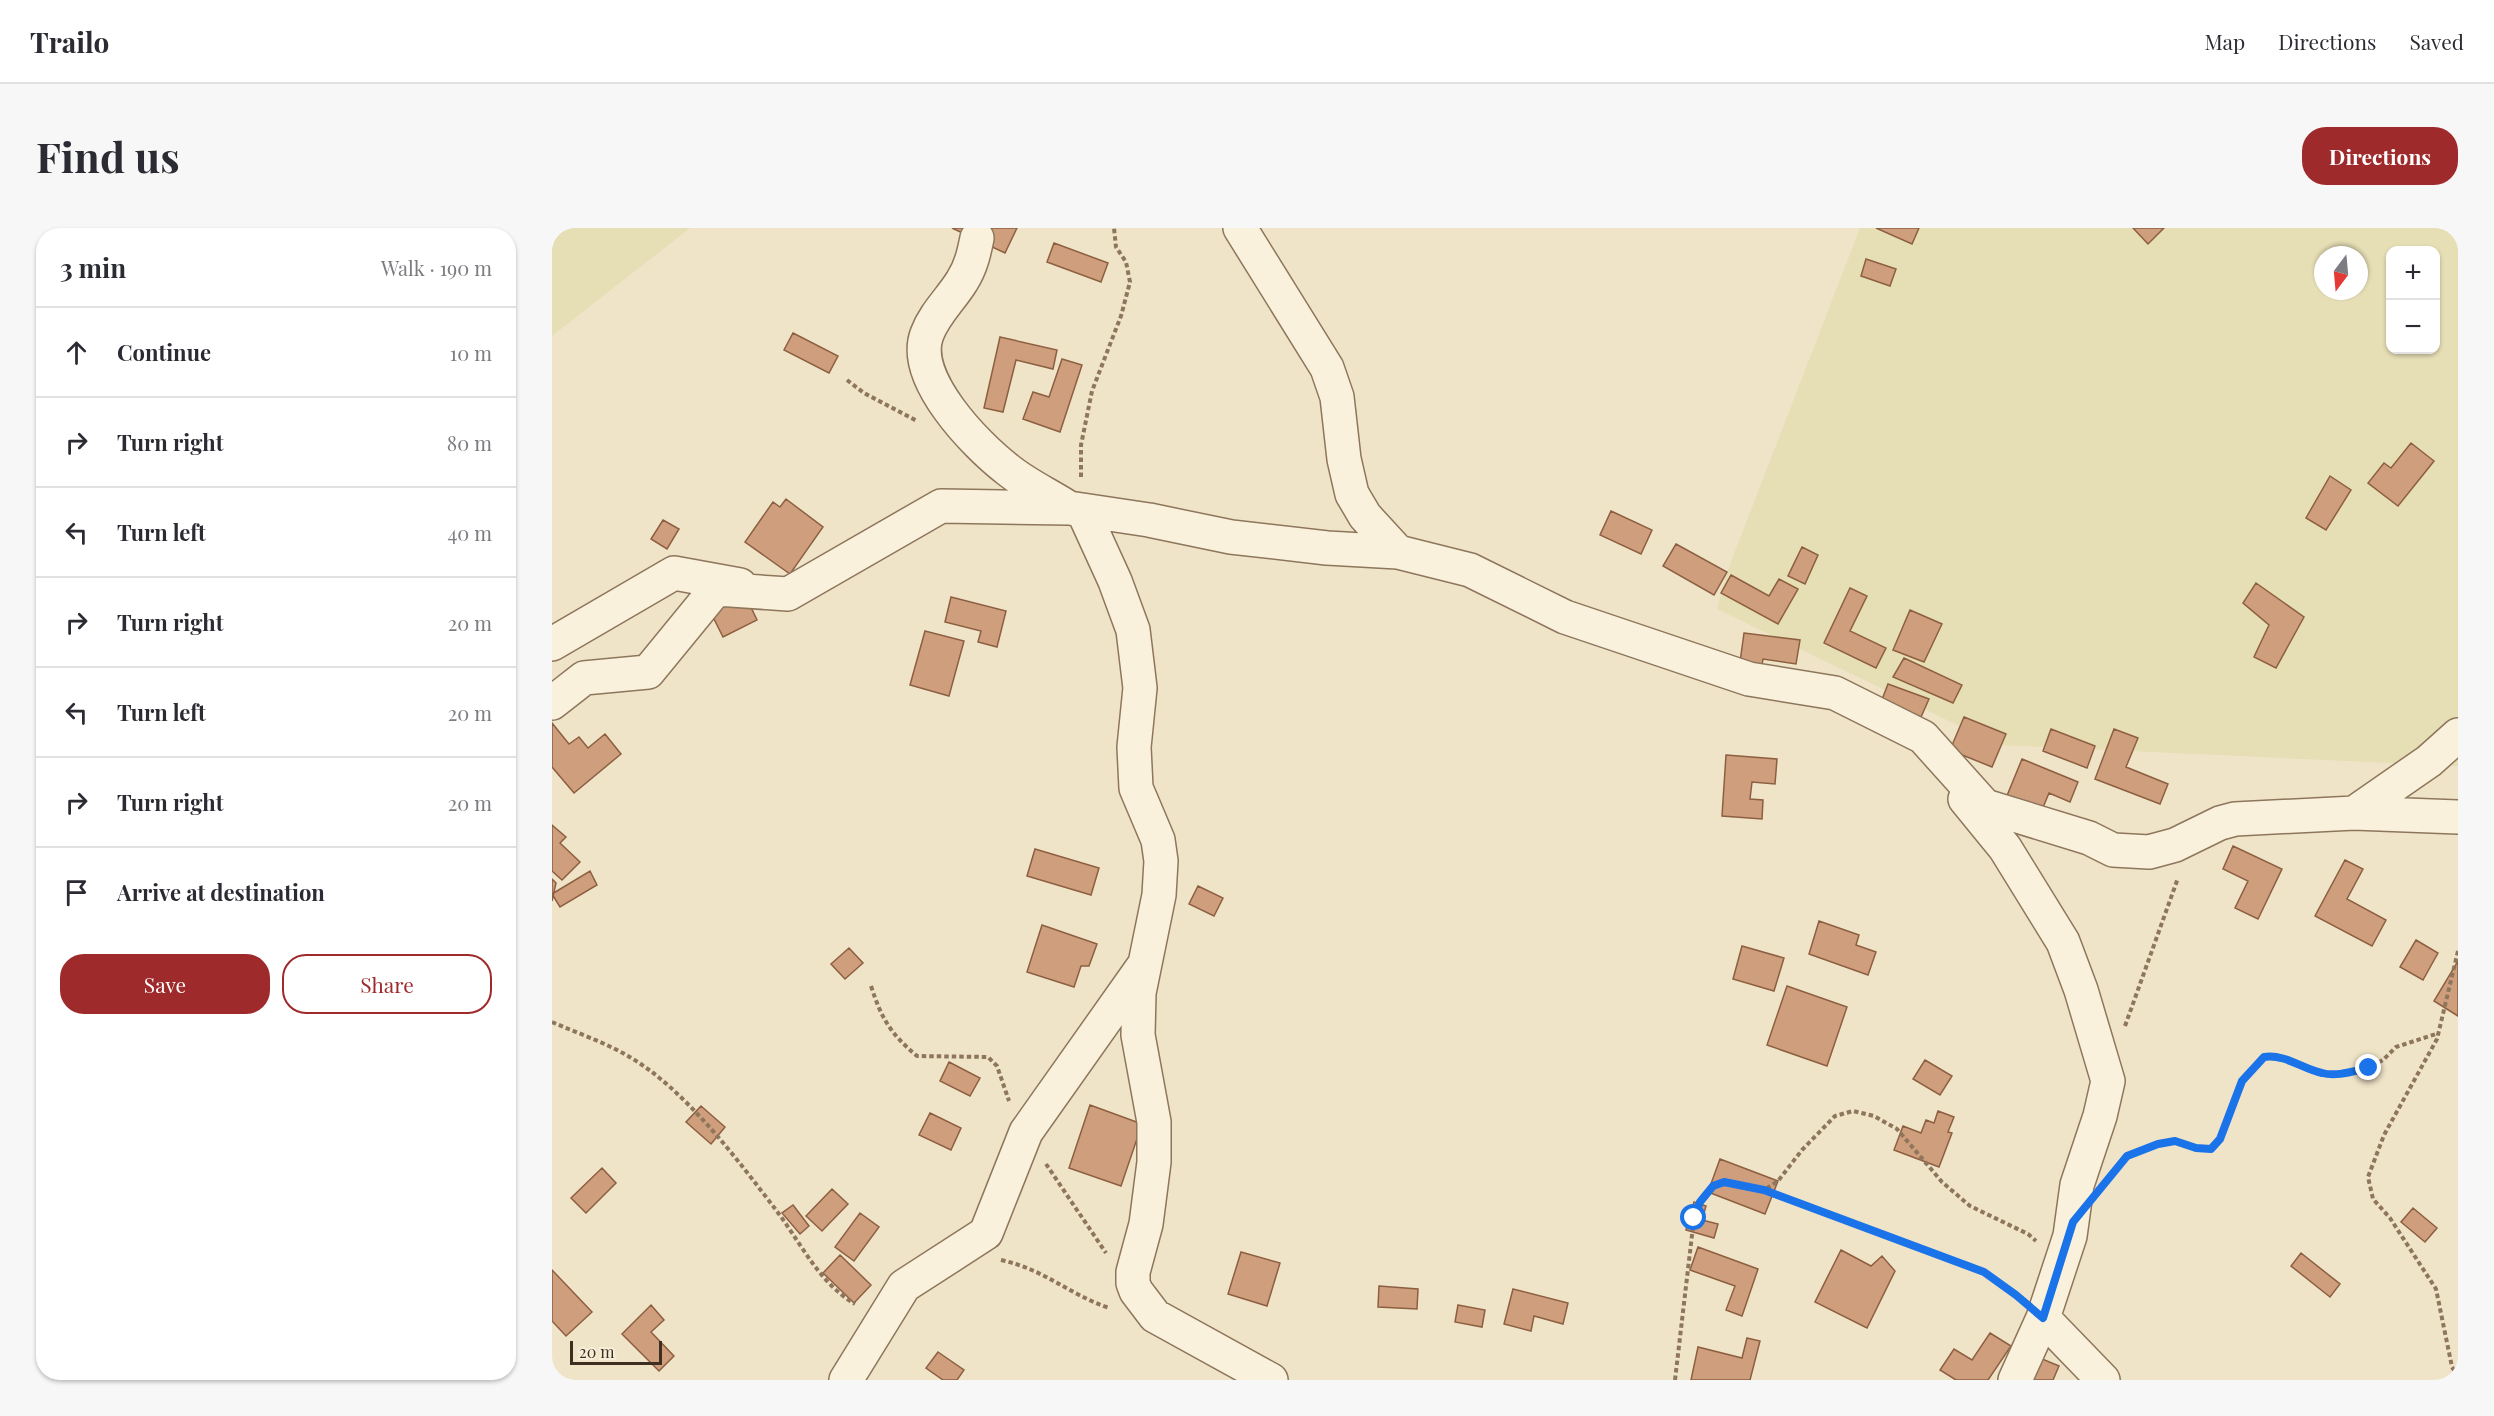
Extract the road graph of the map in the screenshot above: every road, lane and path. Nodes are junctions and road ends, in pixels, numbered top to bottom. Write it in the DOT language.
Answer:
graph roads {
  1 [pos="1114,228"];
  2 [pos="1240,228"];
  3 [pos="977,238"];
  4 [pos="1076,509"];
  5 [pos="1398,552"];
  6 [pos="788,594"];
  7 [pos="552,644"];
  8 [pos="552,703"];
  9 [pos="1909,729"];
  10 [pos="2458,735"];
  11 [pos="2354,813"];
  12 [pos="2458,817"];
  13 [pos="2193,837"];
  14 [pos="2458,951"];
  15 [pos="1143,966"];
  16 [pos="552,1022"];
  17 [pos="2125,1029"];
  18 [pos="2439,1033"];
  19 [pos="2114,1172"];
  20 [pos="1764,1190"];
  21 [pos="990,1258"];
  22 [pos="2062,1261"];
  23 [pos="1145,1303"];
  24 [pos="858,1306"];
  25 [pos="2043,1318"];
  26 [pos="2458,1377"];
  27 [pos="846,1380"];
  28 [pos="1271,1380"];
  29 [pos="1675,1380"];
  30 [pos="2015,1380"];
  31 [pos="2103,1380"];
  1 -- 4 [label="path"];
  2 -- 5 [label="street"];
  3 -- 4 [label="street"];
  4 -- 5 [label="street"];
  4 -- 6 [label="street"];
  4 -- 15 [label="street"];
  5 -- 9 [label="street"];
  6 -- 7 [label="street"];
  6 -- 8 [label="street"];
  9 -- 13 [label="street"];
  9 -- 22 [label="street"];
  10 -- 11 [label="street"];
  11 -- 12 [label="street"];
  11 -- 13 [label="street"];
  13 -- 17 [label="path"];
  14 -- 18 [label="path"];
  15 -- 23 [label="street"];
  15 -- 27 [label="street"];
  16 -- 24 [label="path"];
  18 -- 19 [label="path"];
  18 -- 26 [label="path"];
  20 -- 22 [label="path"];
  20 -- 25 [label="path"];
  20 -- 29 [label="path"];
  21 -- 23 [label="path"];
  22 -- 25 [label="street"];
  23 -- 28 [label="street"];
  25 -- 30 [label="street"];
  25 -- 31 [label="street"];
}
